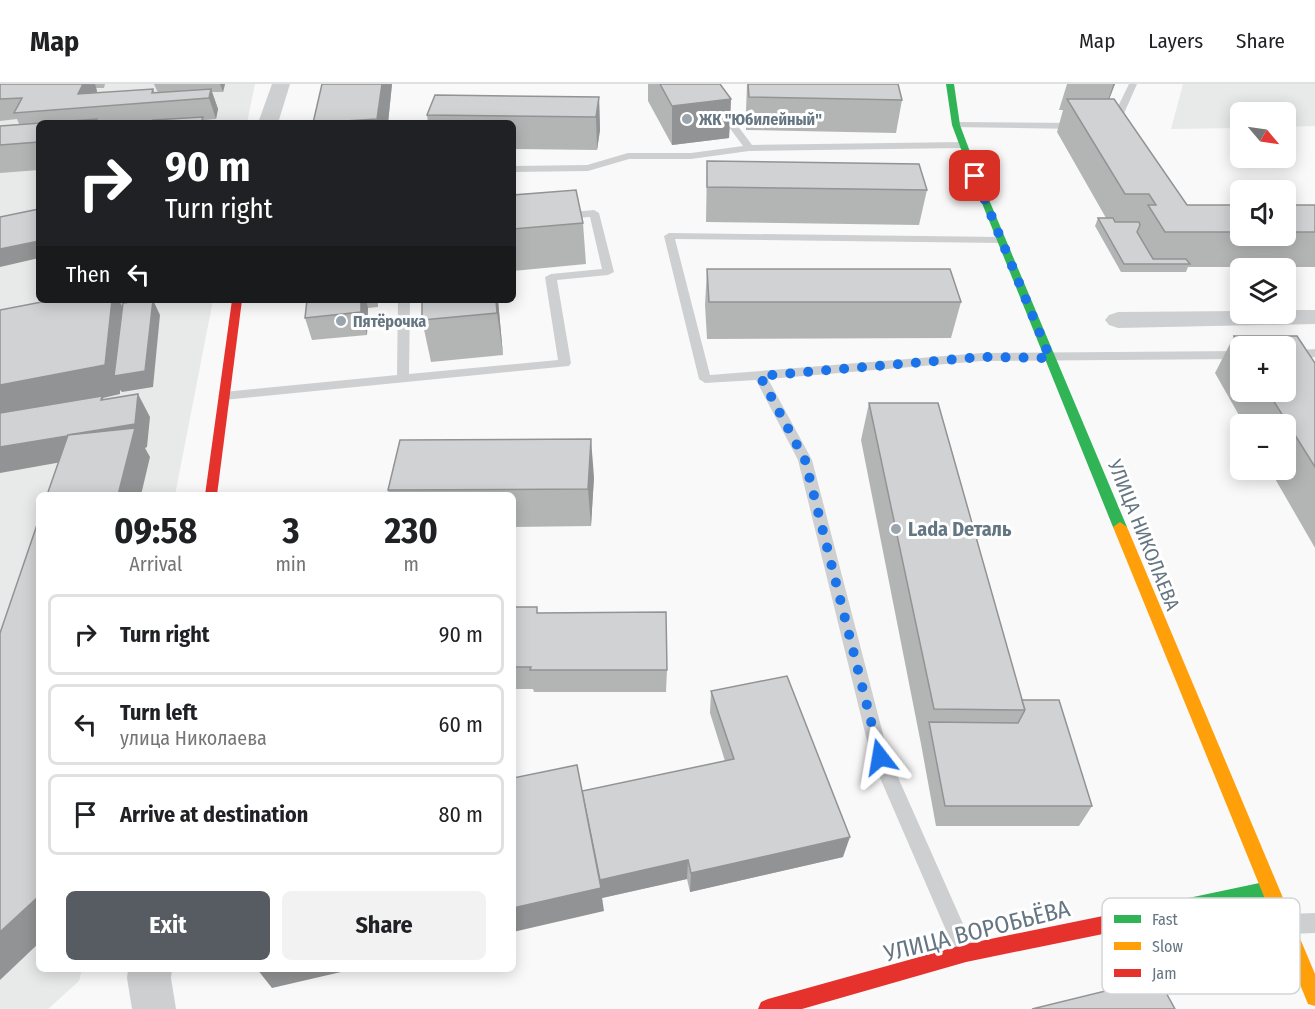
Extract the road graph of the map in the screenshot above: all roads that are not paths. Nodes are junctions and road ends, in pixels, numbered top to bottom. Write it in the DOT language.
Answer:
graph roads {
  1 [pos="281,84"];
  2 [pos="950,84"];
  3 [pos="1133,84"];
  4 [pos="723,112"];
  5 [pos="269,120"];
  6 [pos="956,125"];
  7 [pos="1090,126"];
  8 [pos="1101,127"];
  9 [pos="1113,127"];
  10 [pos="1120,136"];
  11 [pos="963,145"];
  12 [pos="749,148"];
  13 [pos="516,169"];
  14 [pos="548,217"];
  15 [pos="1001,240"];
  16 [pos="124,303"];
  17 [pos="237,303"];
  18 [pos="404,303"];
  19 [pos="1296,303"];
  20 [pos="1315,303"];
  21 [pos="1230,305"];
  22 [pos="93,309"];
  23 [pos="1230,315"];
  24 [pos="1296,317"];
  25 [pos="1315,317"];
  26 [pos="1315,353"];
  27 [pos="1230,355"];
  28 [pos="1050,358"];
  29 [pos="1296,358"];
  30 [pos="760,376"];
  31 [pos="403,378"];
  32 [pos="224,396"];
  33 [pos="211,492"];
  34 [pos="1269,890"];
  35 [pos="1231,898"];
  36 [pos="1273,898"];
  37 [pos="1300,923"];
  38 [pos="1315,923"];
  39 [pos="1102,925"];
  40 [pos="966,953"];
  41 [pos="1300,962"];
  42 [pos="150,972"];
  43 [pos="1315,998"];
  44 [pos="154,1009"];
  45 [pos="768,1009"];
  1 -- 5 [label="street"];
  2 -- 6 [label="main road, УЛИЦА НИКОЛАЕВА"];
  3 -- 9 [label="lane"];
  4 -- 12 [label="lane"];
  6 -- 7 [label="lane"];
  6 -- 11 [label="main road, УЛИЦА НИКОЛАЕВА"];
  8 -- 9 [label="lane"];
  9 -- 10 [label="lane"];
  11 -- 12 [label="lane"];
  11 -- 15 [label="main road, УЛИЦА НИКОЛАЕВА"];
  12 -- 13 [label="lane"];
  14 -- 31 [label="lane"];
  15 -- 28 [label="main road, УЛИЦА НИКОЛАЕВА"];
  15 -- 30 [label="lane"];
  16 -- 22 [label="lane"];
  17 -- 32 [label="main road"];
  18 -- 31 [label="lane"];
  19 -- 20 [label="street"];
  21 -- 23 [label="street"];
  24 -- 25 [label="street"];
  26 -- 29 [label="lane"];
  27 -- 28 [label="lane"];
  28 -- 30 [label="lane"];
  28 -- 34 [label="main road, УЛИЦА НИКОЛАЕВА"];
  30 -- 40 [label="lane"];
  31 -- 32 [label="lane"];
  32 -- 33 [label="main road"];
  34 -- 35 [label="main road, УЛИЦА ВОРОБЬЁВА"];
  34 -- 36 [label="main road, УЛИЦА НИКОЛАЕВА"];
  37 -- 38 [label="lane"];
  39 -- 40 [label="main road, УЛИЦА ВОРОБЬЁВА"];
  40 -- 45 [label="main road, УЛИЦА ВОРОБЬЁВА"];
  41 -- 43 [label="main road, УЛИЦА НИКОЛАЕВА"];
  42 -- 44 [label="street"];
}
